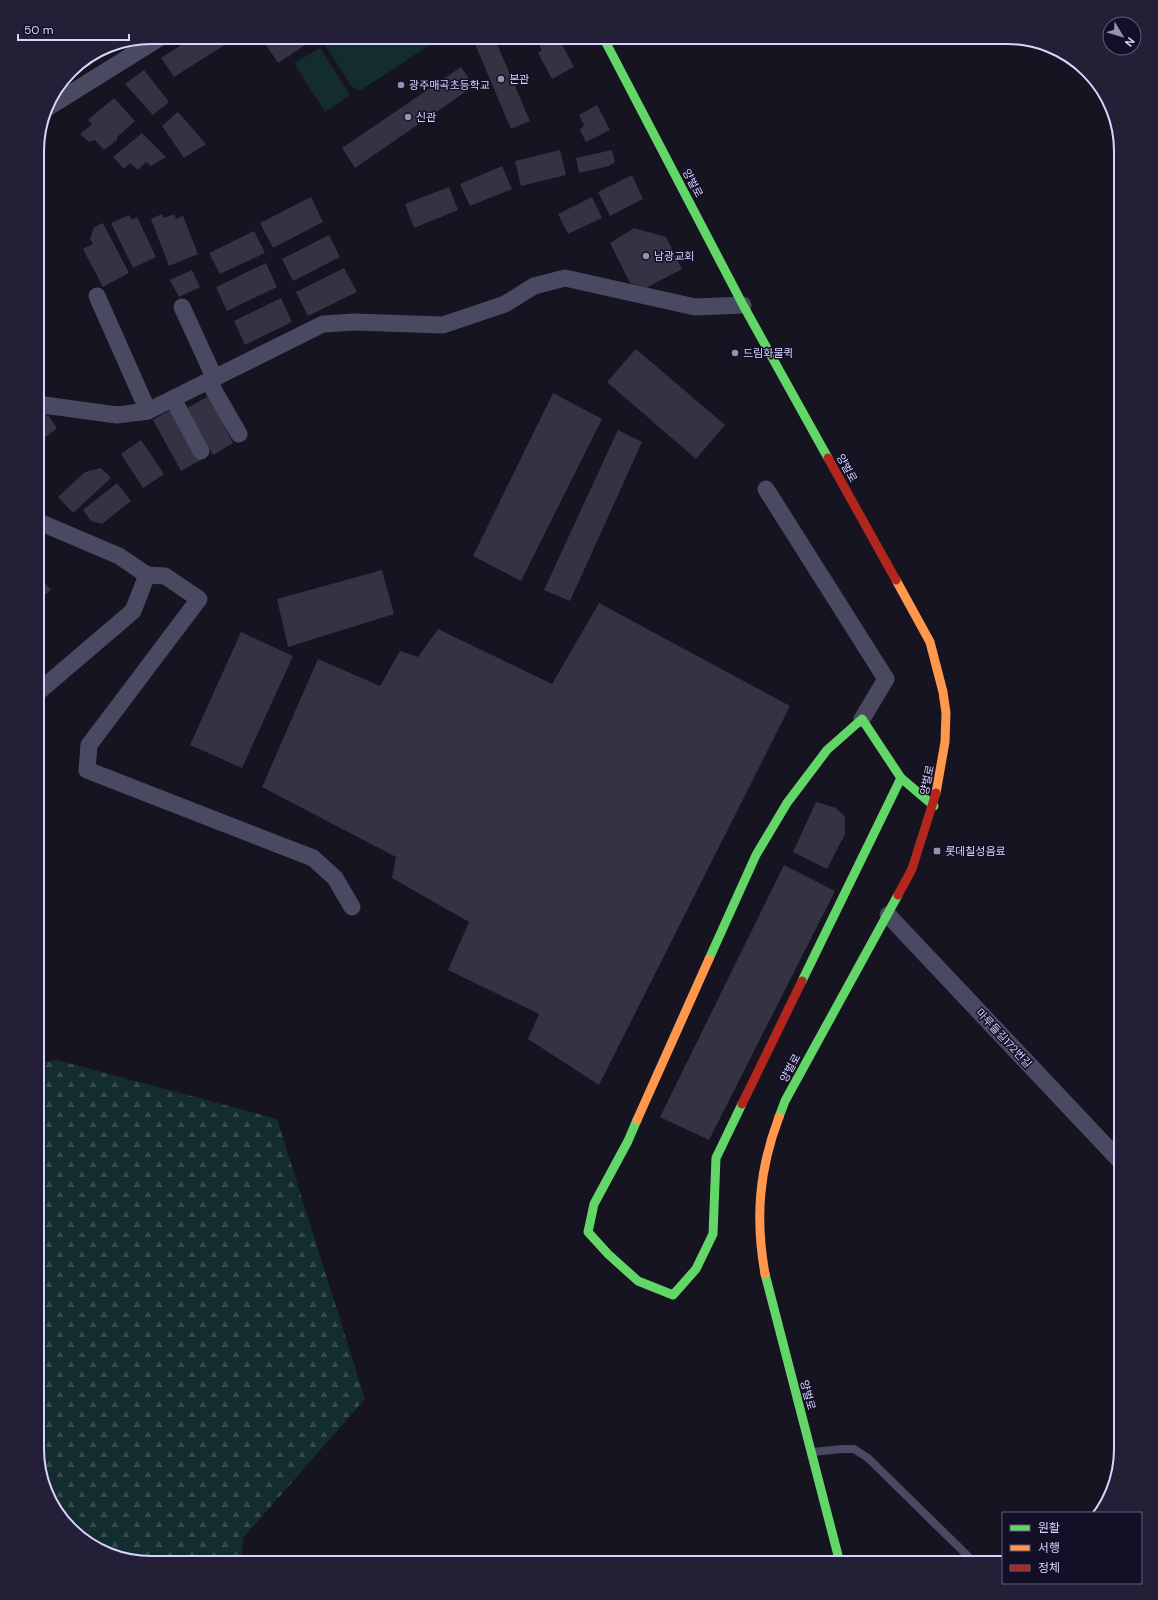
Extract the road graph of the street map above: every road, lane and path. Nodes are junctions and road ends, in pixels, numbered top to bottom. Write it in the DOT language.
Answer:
graph roads {
  1 [pos="150,44"];
  2 [pos="607,44"];
  3 [pos="56,103"];
  4 [pos="97,296"];
  5 [pos="743,305"];
  6 [pos="182,307"];
  7 [pos="212,381"];
  8 [pos="173,399"];
  9 [pos="44,405"];
  10 [pos="148,411"];
  11 [pos="239,434"];
  12 [pos="201,451"];
  13 [pos="766,489"];
  14 [pos="44,524"];
  15 [pos="147,575"];
  16 [pos="44,687"];
  17 [pos="862,719"];
  18 [pos="901,778"];
  19 [pos="934,806"];
  20 [pos="352,908"];
  21 [pos="888,915"];
  22 [pos="1114,1155"];
  23 [pos="811,1452"];
  24 [pos="838,1556"];
  25 [pos="968,1556"];
  1 -- 3 [label="street"];
  2 -- 5 [label="street, 양벌로"];
  4 -- 10 [label="street"];
  5 -- 7 [label="street"];
  5 -- 19 [label="street, 양벌로"];
  6 -- 7 [label="street"];
  7 -- 8 [label="street"];
  7 -- 11 [label="street"];
  8 -- 10 [label="street"];
  8 -- 12 [label="street"];
  9 -- 10 [label="street"];
  13 -- 17 [label="street"];
  14 -- 15 [label="street"];
  15 -- 16 [label="street"];
  15 -- 20 [label="street"];
  17 -- 18 [label="street"];
  17 -- 18 [label="street"];
  18 -- 19 [label="street"];
  19 -- 21 [label="street, 양벌로"];
  21 -- 22 [label="street, 마루들길172번길"];
  21 -- 23 [label="street, 양벌로"];
  23 -- 24 [label="street, 양벌로"];
  23 -- 25 [label="lane"];
}
